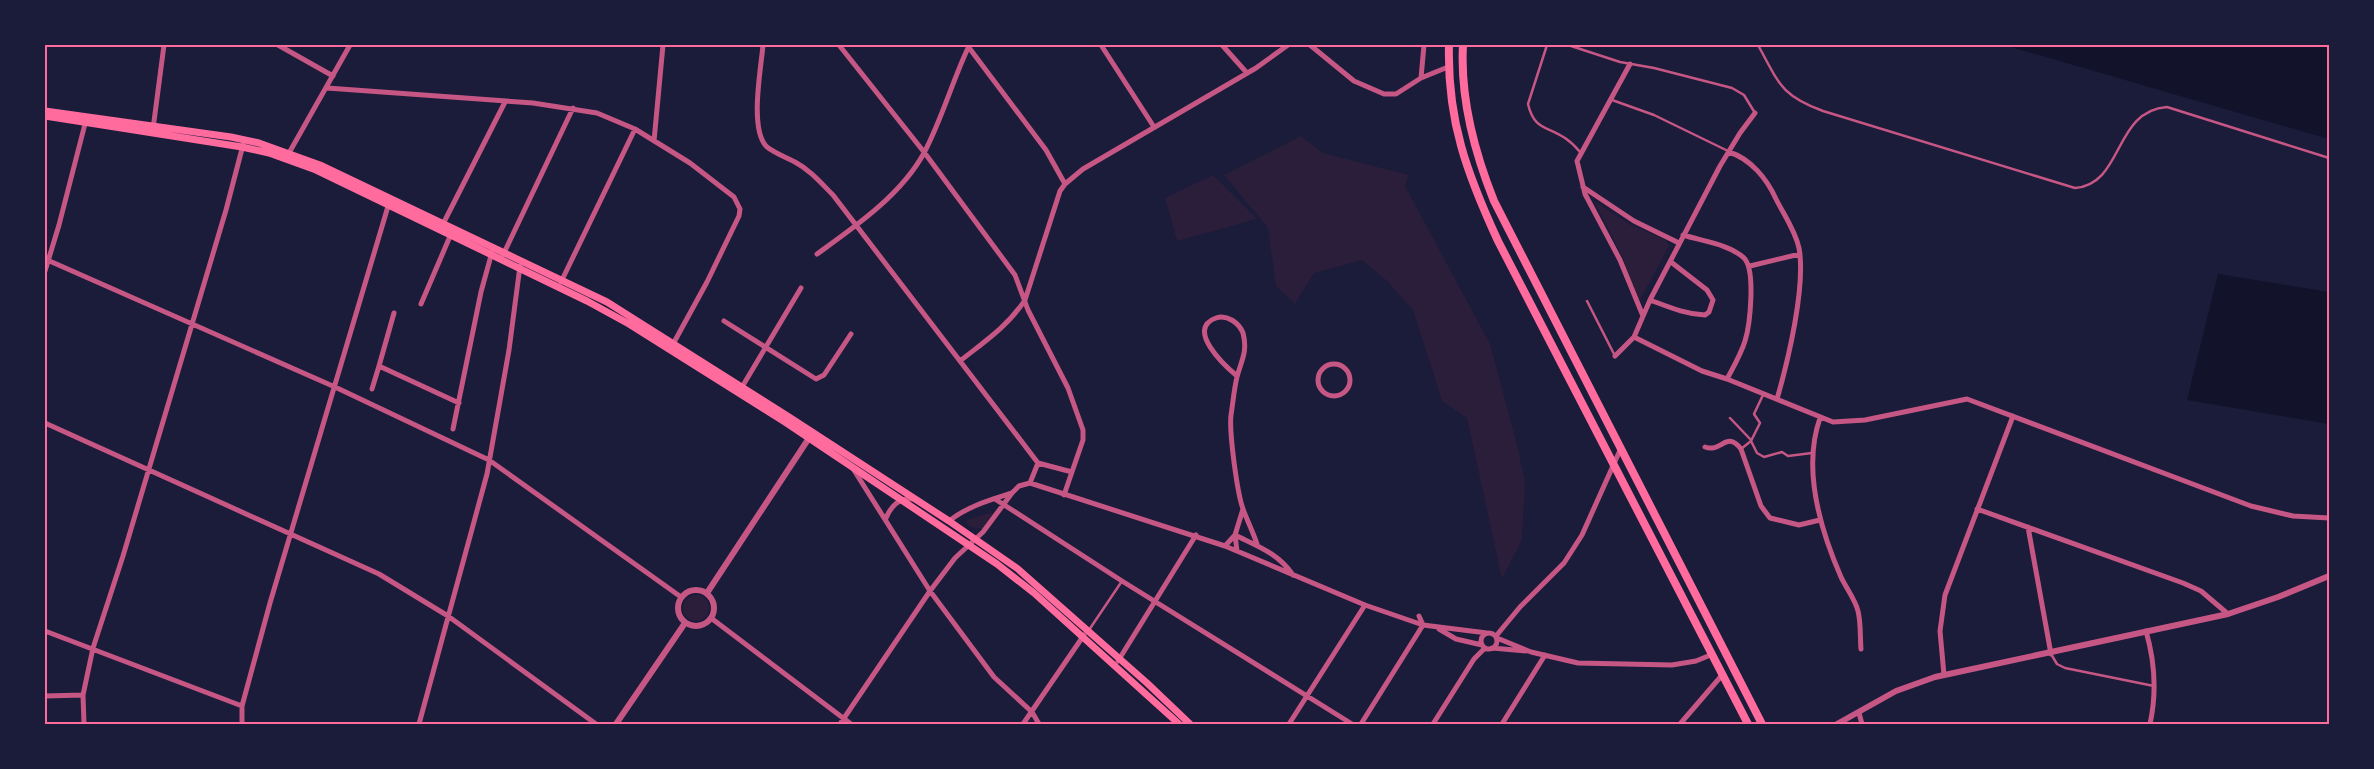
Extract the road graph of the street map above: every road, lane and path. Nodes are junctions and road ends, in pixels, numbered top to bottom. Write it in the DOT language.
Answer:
graph roads {
  1 [pos="164,45"];
  2 [pos="278,45"];
  3 [pos="350,45"];
  4 [pos="663,45"];
  5 [pos="763,45"];
  6 [pos="839,45"];
  7 [pos="1101,45"];
  8 [pos="1222,45"];
  9 [pos="1288,45"];
  10 [pos="1310,45"];
  11 [pos="1424,45"];
  12 [pos="1449,45"];
  13 [pos="1462,45"];
  14 [pos="1547,45"];
  15 [pos="1568,45"];
  16 [pos="1758,45"];
  17 [pos="967,46"];
  18 [pos="1630,64"];
  19 [pos="1448,67"];
  20 [pos="1247,73"];
  21 [pos="333,76"];
  22 [pos="1421,78"];
  23 [pos="327,88"];
  24 [pos="1612,100"];
  25 [pos="505,102"];
  26 [pos="573,108"];
  27 [pos="45,110"];
  28 [pos="1755,113"];
  29 [pos="45,116"];
  30 [pos="86,119"];
  31 [pos="1154,127"];
  32 [pos="153,129"];
  33 [pos="635,129"];
  34 [pos="654,141"];
  35 [pos="243,144"];
  36 [pos="924,152"];
  37 [pos="1580,152"];
  38 [pos="1729,152"];
  39 [pos="289,153"];
  40 [pos="2329,158"];
  41 [pos="1065,184"];
  42 [pos="1583,187"];
  43 [pos="390,202"];
  44 [pos="442,226"];
  45 [pos="856,226"];
  46 [pos="451,234"];
  47 [pos="1683,235"];
  48 [pos="1679,243"];
  49 [pos="492,250"];
  50 [pos="817,254"];
  51 [pos="1800,254"];
  52 [pos="503,255"];
  53 [pos="47,259"];
  54 [pos="1671,262"];
  55 [pos="521,264"];
  56 [pos="1750,266"];
  57 [pos="45,271"];
  58 [pos="560,283"];
  59 [pos="801,288"];
  60 [pos="1025,300"];
  61 [pos="1650,300"];
  62 [pos="1587,301"];
  63 [pos="422,304"];
  64 [pos="394,313"];
  65 [pos="1643,316"];
  66 [pos="724,321"];
  67 [pos="192,322"];
  68 [pos="851,334"];
  69 [pos="1634,337"];
  70 [pos="672,347"];
  71 [pos="765,348"];
  72 [pos="1615,356"];
  73 [pos="960,361"];
  74 [pos="379,366"];
  75 [pos="1319,374"];
  76 [pos="1237,376"];
  77 [pos="1727,379"];
  78 [pos="335,387"];
  79 [pos="742,387"];
  80 [pos="372,389"];
  81 [pos="1763,394"];
  82 [pos="1777,399"];
  83 [pos="459,403"];
  84 [pos="2014,416"];
  85 [pos="1730,418"];
  86 [pos="1820,418"];
  87 [pos="45,423"];
  88 [pos="453,429"];
  89 [pos="812,433"];
  90 [pos="1751,442"];
  91 [pos="1705,447"];
  92 [pos="1621,448"];
  93 [pos="1741,449"];
  94 [pos="1812,454"];
  95 [pos="489,460"];
  96 [pos="1614,462"];
  97 [pos="1038,463"];
  98 [pos="852,465"];
  99 [pos="148,469"];
  100 [pos="1072,472"];
  101 [pos="1030,483"];
  102 [pos="1012,493"];
  103 [pos="1064,495"];
  104 [pos="915,499"];
  105 [pos="995,499"];
  106 [pos="902,500"];
  107 [pos="1004,505"];
  108 [pos="1977,508"];
  109 [pos="1243,509"];
  110 [pos="886,518"];
  111 [pos="2329,518"];
  112 [pos="1820,520"];
  113 [pos="949,521"];
  114 [pos="2028,527"];
  115 [pos="291,534"];
  116 [pos="1196,535"];
  117 [pos="1235,535"];
  118 [pos="976,539"];
  119 [pos="968,544"];
  120 [pos="1257,544"];
  121 [pos="1225,546"];
  122 [pos="1237,551"];
  123 [pos="1293,575"];
  124 [pos="2329,576"];
  125 [pos="1122,581"];
  126 [pos="930,591"];
  127 [pos="706,593"];
  128 [pos="681,597"];
  129 [pos="1156,601"];
  130 [pos="1383,604"];
  131 [pos="1364,605"];
  132 [pos="1378,609"];
  133 [pos="2228,614"];
  134 [pos="448,616"];
  135 [pos="1419,616"];
  136 [pos="711,618"];
  137 [pos="685,623"];
  138 [pos="1423,625"];
  139 [pos="1436,628"];
  140 [pos="45,631"];
  141 [pos="2146,632"];
  142 [pos="1487,633"];
  143 [pos="1086,634"];
  144 [pos="1497,637"];
  145 [pos="1484,646"];
  146 [pos="93,648"];
  147 [pos="1492,648"];
  148 [pos="1861,649"];
  149 [pos="1529,651"];
  150 [pos="1712,654"];
  151 [pos="2051,654"];
  152 [pos="1545,655"];
  153 [pos="1119,658"];
  154 [pos="1114,665"];
  155 [pos="1723,674"];
  156 [pos="1944,676"];
  157 [pos="2155,686"];
  158 [pos="83,695"];
  159 [pos="45,696"];
  160 [pos="1307,696"];
  161 [pos="242,706"];
  162 [pos="1032,712"];
  163 [pos="1859,712"];
  164 [pos="842,721"];
  165 [pos="84,724"];
  166 [pos="242,724"];
  167 [pos="419,724"];
  168 [pos="596,724"];
  169 [pos="616,724"];
  170 [pos="850,724"];
  171 [pos="1023,724"];
  172 [pos="1039,724"];
  173 [pos="1179,724"];
  174 [pos="1190,724"];
  175 [pos="1289,724"];
  176 [pos="1352,724"];
  177 [pos="1361,724"];
  178 [pos="1433,724"];
  179 [pos="1502,724"];
  180 [pos="1680,724"];
  181 [pos="1748,724"];
  182 [pos="1762,724"];
  183 [pos="1837,724"];
  184 [pos="1862,724"];
  185 [pos="2150,724"];
  1 -- 32 [label="street"];
  2 -- 21 [label="street"];
  3 -- 21 [label="street"];
  4 -- 34 [label="street"];
  5 -- 45 [label="street"];
  6 -- 36 [label="street"];
  7 -- 31 [label="street"];
  8 -- 20 [label="street"];
  9 -- 20 [label="street"];
  10 -- 22 [label="street"];
  11 -- 22 [label="street"];
  12 -- 19 [label="main road"];
  13 -- 92 [label="main road"];
  14 -- 37 [label="lane"];
  15 -- 18 [label="lane"];
  16 -- 40 [label="lane"];
  17 -- 36 [label="street"];
  17 -- 41 [label="street"];
  18 -- 24 [label="street"];
  18 -- 28 [label="lane"];
  19 -- 22 [label="street"];
  19 -- 96 [label="main road"];
  20 -- 31 [label="street"];
  21 -- 23 [label="street"];
  23 -- 25 [label="street"];
  23 -- 39 [label="street"];
  24 -- 37 [label="street"];
  24 -- 38 [label="lane"];
  25 -- 26 [label="street"];
  25 -- 44 [label="street"];
  26 -- 33 [label="street"];
  26 -- 52 [label="street"];
  27 -- 30 [label="main road"];
  28 -- 38 [label="street"];
  29 -- 30 [label="main road"];
  30 -- 32 [label="main road"];
  30 -- 53 [label="street"];
  31 -- 41 [label="street"];
  32 -- 35 [label="main road"];
  33 -- 34 [label="street"];
  33 -- 58 [label="street"];
  34 -- 70 [label="street"];
  35 -- 39 [label="main road"];
  35 -- 43 [label="main road"];
  35 -- 67 [label="street"];
  36 -- 45 [label="street"];
  36 -- 60 [label="street"];
  37 -- 42 [label="street"];
  38 -- 47 [label="street"];
  38 -- 51 [label="street"];
  39 -- 43 [label="main road"];
  41 -- 60 [label="street"];
  42 -- 48 [label="street"];
  42 -- 65 [label="street"];
  43 -- 44 [label="main road"];
  43 -- 78 [label="street"];
  44 -- 46 [label="main road"];
  44 -- 49 [label="main road"];
  45 -- 50 [label="street"];
  45 -- 73 [label="street"];
  46 -- 49 [label="main road"];
  46 -- 63 [label="street"];
  47 -- 48 [label="street"];
  47 -- 56 [label="street"];
  48 -- 54 [label="street"];
  49 -- 52 [label="main road"];
  49 -- 83 [label="street"];
  51 -- 56 [label="street"];
  51 -- 82 [label="street"];
  52 -- 55 [label="main road"];
  53 -- 57 [label="street"];
  53 -- 67 [label="street"];
  54 -- 61 [label="street"];
  54 -- 61 [label="street"];
  55 -- 58 [label="main road"];
  55 -- 95 [label="street"];
  56 -- 77 [label="street"];
  58 -- 70 [label="main road"];
  59 -- 71 [label="street"];
  60 -- 73 [label="street"];
  60 -- 100 [label="street"];
  61 -- 65 [label="street"];
  62 -- 72 [label="lane"];
  64 -- 74 [label="street"];
  65 -- 69 [label="street"];
  66 -- 71 [label="street"];
  67 -- 78 [label="street"];
  67 -- 99 [label="street"];
  68 -- 71 [label="street"];
  69 -- 72 [label="street"];
  69 -- 77 [label="street"];
  70 -- 79 [label="main road"];
  70 -- 89 [label="main road"];
  71 -- 79 [label="street"];
  73 -- 97 [label="street"];
  74 -- 80 [label="street"];
  74 -- 83 [label="street"];
  75 -- 75 [label="street"];
  76 -- 76 [label="street"];
  76 -- 109 [label="street"];
  77 -- 81 [label="street"];
  78 -- 95 [label="street"];
  78 -- 115 [label="street"];
  79 -- 89 [label="main road"];
  81 -- 82 [label="street"];
  81 -- 90 [label="lane"];
  82 -- 86 [label="street"];
  83 -- 88 [label="street"];
  84 -- 86 [label="street"];
  84 -- 108 [label="street"];
  84 -- 111 [label="street"];
  85 -- 90 [label="lane"];
  86 -- 94 [label="street"];
  87 -- 99 [label="street"];
  89 -- 98 [label="main road"];
  89 -- 104 [label="main road"];
  89 -- 127 [label="street"];
  90 -- 93 [label="lane"];
  90 -- 94 [label="lane"];
  91 -- 93 [label="street"];
  92 -- 96 [label="street"];
  92 -- 182 [label="main road"];
  93 -- 112 [label="street"];
  94 -- 112 [label="street"];
  95 -- 128 [label="street"];
  95 -- 134 [label="street"];
  96 -- 144 [label="street"];
  96 -- 150 [label="main road"];
  97 -- 100 [label="street"];
  97 -- 101 [label="street"];
  98 -- 106 [label="main road"];
  98 -- 110 [label="street"];
  99 -- 115 [label="street"];
  99 -- 146 [label="street"];
  100 -- 103 [label="street"];
  101 -- 102 [label="street"];
  101 -- 103 [label="street"];
  102 -- 105 [label="street"];
  102 -- 107 [label="street"];
  103 -- 116 [label="street"];
  104 -- 106 [label="street"];
  104 -- 113 [label="main road"];
  105 -- 107 [label="street"];
  105 -- 113 [label="street"];
  106 -- 110 [label="street"];
  106 -- 119 [label="main road"];
  107 -- 118 [label="street"];
  107 -- 125 [label="street"];
  108 -- 114 [label="street"];
  108 -- 156 [label="street"];
  109 -- 117 [label="street"];
  109 -- 120 [label="street"];
  110 -- 126 [label="street"];
  112 -- 148 [label="street"];
  113 -- 118 [label="main road"];
  114 -- 133 [label="street"];
  114 -- 151 [label="street"];
  115 -- 134 [label="street"];
  115 -- 161 [label="street"];
  116 -- 121 [label="street"];
  116 -- 129 [label="street"];
  117 -- 120 [label="street"];
  117 -- 121 [label="street"];
  117 -- 122 [label="street"];
  118 -- 119 [label="street"];
  118 -- 143 [label="main road"];
  119 -- 126 [label="street"];
  119 -- 143 [label="main road"];
  120 -- 123 [label="street"];
  121 -- 122 [label="street"];
  122 -- 123 [label="street"];
  123 -- 131 [label="street"];
  124 -- 133 [label="street"];
  125 -- 129 [label="street"];
  125 -- 143 [label="lane"];
  126 -- 162 [label="street"];
  126 -- 164 [label="street"];
  127 -- 128 [label="street"];
  127 -- 136 [label="street"];
  128 -- 137 [label="street"];
  129 -- 153 [label="street"];
  129 -- 160 [label="street"];
  130 -- 132 [label="street"];
  131 -- 132 [label="street"];
  131 -- 160 [label="street"];
  132 -- 138 [label="street"];
  133 -- 141 [label="street"];
  134 -- 167 [label="street"];
  134 -- 168 [label="street"];
  135 -- 138 [label="street"];
  136 -- 137 [label="street"];
  136 -- 164 [label="street"];
  137 -- 169 [label="street"];
  138 -- 139 [label="street"];
  138 -- 177 [label="street"];
  139 -- 142 [label="street"];
  139 -- 145 [label="street"];
  140 -- 146 [label="street"];
  141 -- 151 [label="street"];
  141 -- 157 [label="street"];
  142 -- 144 [label="street"];
  142 -- 145 [label="street"];
  143 -- 153 [label="main road"];
  143 -- 154 [label="main road"];
  143 -- 162 [label="street"];
  144 -- 147 [label="street"];
  144 -- 149 [label="street"];
  145 -- 147 [label="street"];
  145 -- 178 [label="street"];
  146 -- 158 [label="street"];
  146 -- 161 [label="street"];
  147 -- 149 [label="street"];
  149 -- 152 [label="street"];
  150 -- 152 [label="street"];
  150 -- 155 [label="main road"];
  151 -- 156 [label="street"];
  151 -- 157 [label="lane"];
  152 -- 179 [label="street"];
  153 -- 154 [label="street"];
  153 -- 174 [label="main road"];
  154 -- 173 [label="main road"];
  155 -- 180 [label="street"];
  155 -- 181 [label="main road"];
  156 -- 163 [label="street"];
  157 -- 185 [label="street"];
  158 -- 159 [label="street"];
  158 -- 165 [label="street"];
  160 -- 175 [label="street"];
  160 -- 176 [label="street"];
  161 -- 166 [label="street"];
  162 -- 171 [label="street"];
  162 -- 172 [label="street"];
  163 -- 183 [label="street"];
  163 -- 184 [label="street"];
  164 -- 170 [label="street"];
}
